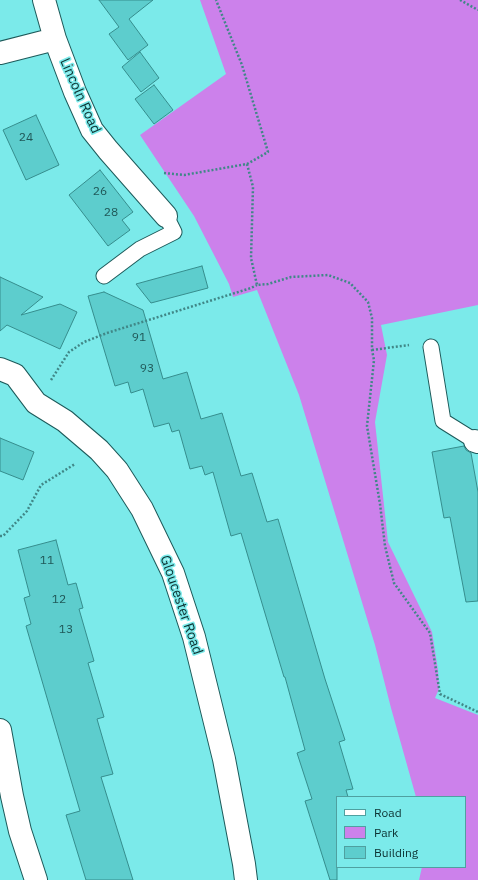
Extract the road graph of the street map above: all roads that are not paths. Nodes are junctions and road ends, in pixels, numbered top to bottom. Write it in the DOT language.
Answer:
graph roads {
  1 [pos="44,0"];
  2 [pos="55,39"];
  3 [pos="0,53"];
  4 [pos="166,216"];
  5 [pos="104,276"];
  6 [pos="423,346"];
  7 [pos="0,369"];
  8 [pos="477,442"];
  9 [pos="0,730"];
  10 [pos="36,880"];
  11 [pos="246,880"];
  1 -- 2 [label="street, Lincoln Road"];
  2 -- 3 [label="street"];
  2 -- 4 [label="street, Lincoln Road"];
  4 -- 5 [label="lane"];
  6 -- 8 [label="lane"];
  7 -- 11 [label="street, Gloucester Road"];
  9 -- 10 [label="street"];
}
